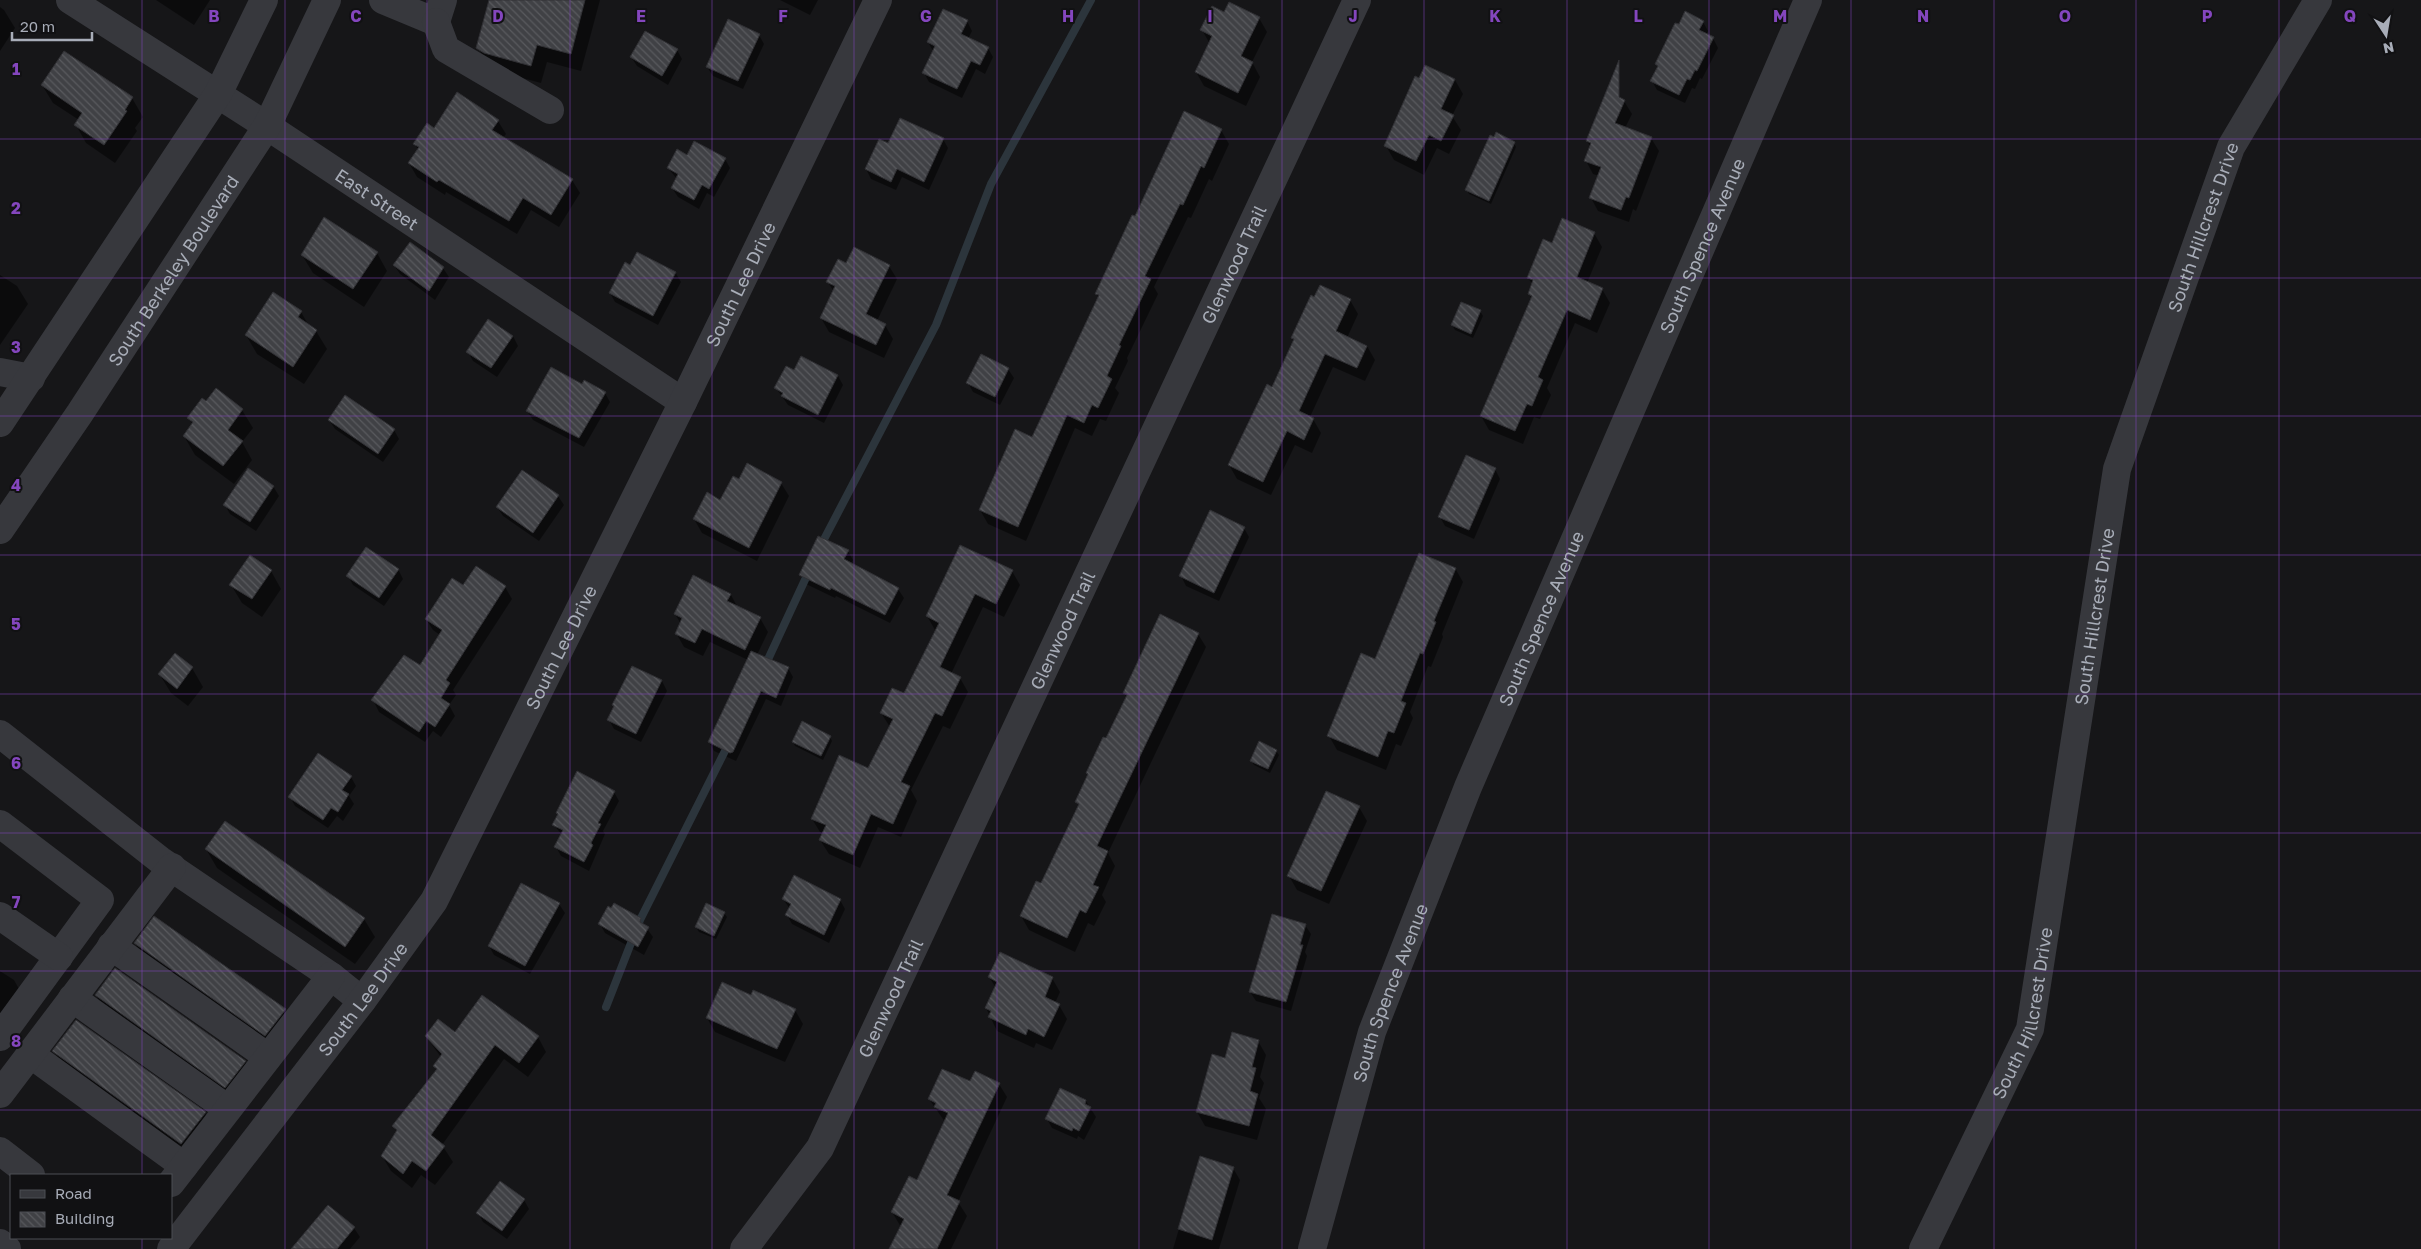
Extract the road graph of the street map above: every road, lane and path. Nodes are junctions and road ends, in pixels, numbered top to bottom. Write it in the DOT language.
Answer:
graph roads {
  1 [pos="70,0"];
  2 [pos="264,0"];
  3 [pos="327,0"];
  4 [pos="383,0"];
  5 [pos="878,0"];
  6 [pos="1357,0"];
  7 [pos="1808,0"];
  8 [pos="2318,0"];
  9 [pos="440,11"];
  10 [pos="218,94"];
  11 [pos="550,110"];
  12 [pos="267,126"];
  13 [pos="0,372"];
  14 [pos="30,378"];
  15 [pos="683,402"];
  16 [pos="0,423"];
  17 [pos="0,530"];
  18 [pos="0,734"];
  19 [pos="0,824"];
  20 [pos="172,867"];
  21 [pos="0,916"];
  22 [pos="111,946"];
  23 [pos="59,957"];
  24 [pos="331,976"];
  25 [pos="72,998"];
  26 [pos="362,1001"];
  27 [pos="0,1037"];
  28 [pos="30,1054"];
  29 [pos="268,1058"];
  30 [pos="0,1094"];
  31 [pos="228,1110"];
  32 [pos="0,1151"];
  33 [pos="30,1174"];
  34 [pos="178,1175"];
  35 [pos="0,1243"];
  36 [pos="7,1249"];
  37 [pos="171,1249"];
  38 [pos="744,1249"];
  39 [pos="1312,1249"];
  40 [pos="1923,1249"];
  1 -- 10 [label="street, East Street"];
  2 -- 10 [label="street"];
  3 -- 12 [label="street, South Berkeley Boulevard"];
  4 -- 9 [label="street"];
  5 -- 15 [label="street, South Lee Drive"];
  6 -- 38 [label="street, Glenwood Trail"];
  7 -- 39 [label="street, South Spence Avenue"];
  8 -- 40 [label="street, South Hillcrest Drive"];
  9 -- 11 [label="street"];
  10 -- 12 [label="street, East Street"];
  10 -- 14 [label="street"];
  12 -- 15 [label="street, East Street"];
  12 -- 17 [label="street, South Berkeley Boulevard"];
  13 -- 14 [label="street"];
  14 -- 16 [label="street"];
  15 -- 26 [label="street, South Lee Drive"];
  18 -- 20 [label="street"];
  19 -- 23 [label="street"];
  20 -- 22 [label="street"];
  20 -- 24 [label="street"];
  21 -- 23 [label="street"];
  22 -- 25 [label="street"];
  22 -- 29 [label="street"];
  23 -- 27 [label="street"];
  24 -- 26 [label="street"];
  24 -- 29 [label="street"];
  25 -- 28 [label="street"];
  25 -- 31 [label="street"];
  26 -- 37 [label="street, South Lee Drive"];
  28 -- 30 [label="street"];
  28 -- 34 [label="street"];
  29 -- 31 [label="street"];
  31 -- 34 [label="street"];
  32 -- 33 [label="street"];
  35 -- 36 [label="street"];
}
